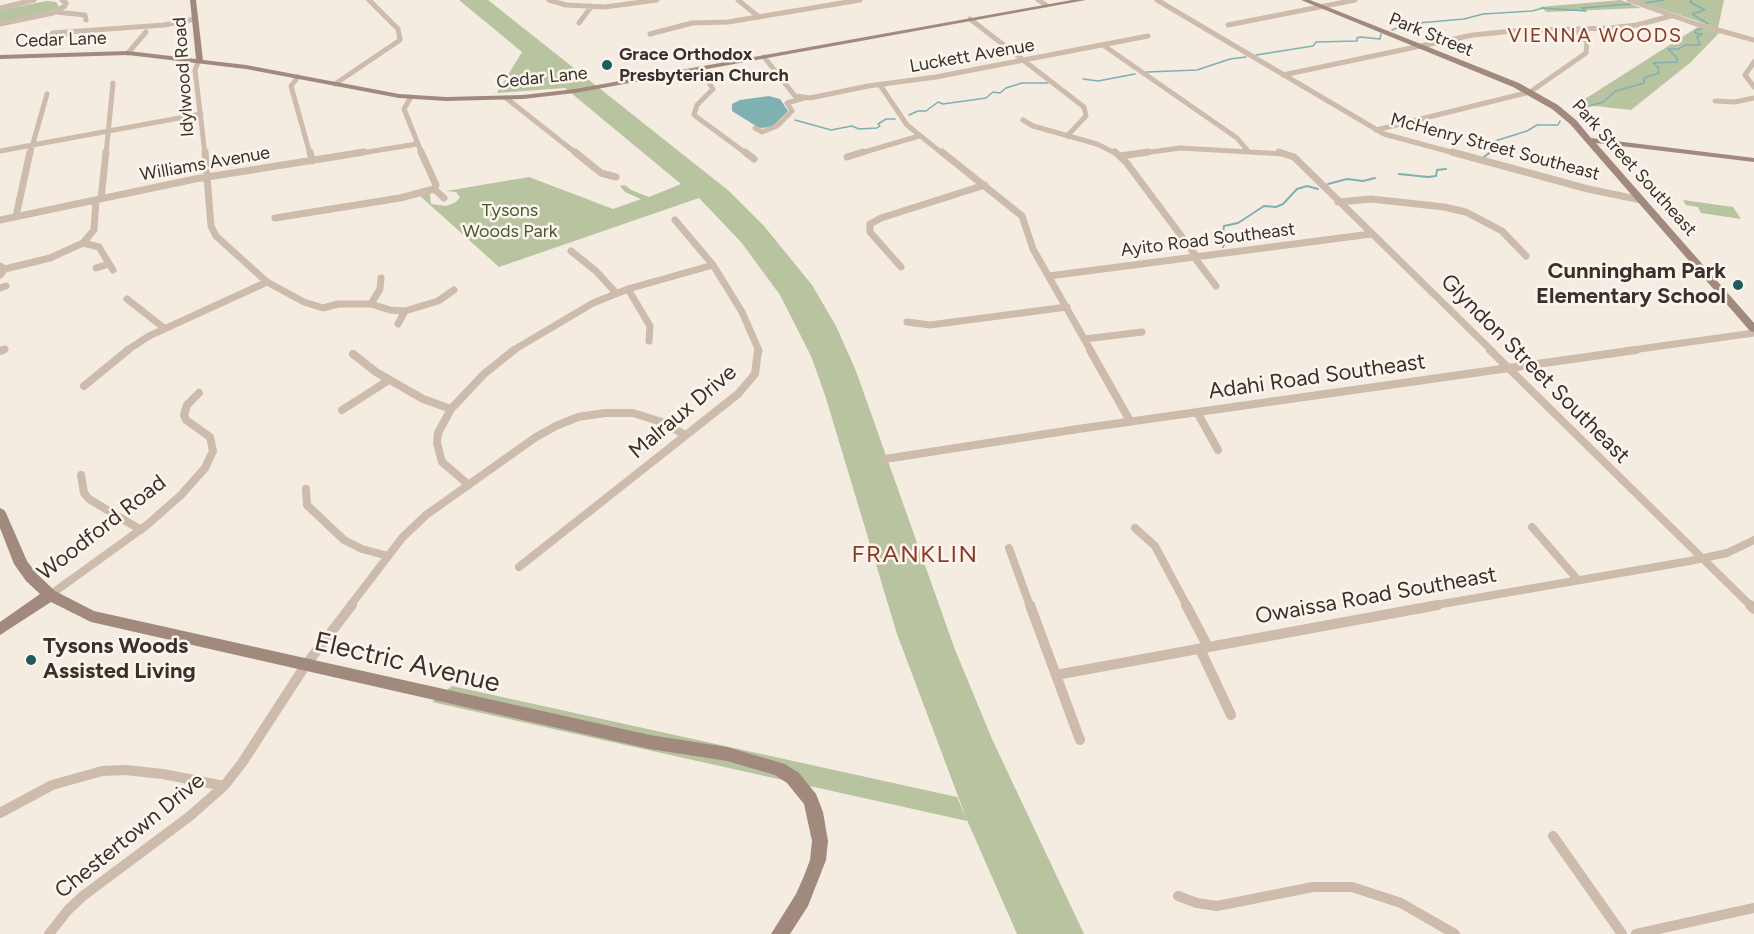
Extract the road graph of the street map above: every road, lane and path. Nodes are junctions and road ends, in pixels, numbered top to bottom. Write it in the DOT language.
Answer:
graph roads {
  1 [pos="34,0"];
  2 [pos="62,0"];
  3 [pos="193,0"];
  4 [pos="369,0"];
  5 [pos="549,0"];
  6 [pos="657,0"];
  7 [pos="738,0"];
  8 [pos="860,0"];
  9 [pos="1038,0"];
  10 [pos="1083,0"];
  11 [pos="1157,0"];
  12 [pos="1304,0"];
  13 [pos="1354,0"];
  14 [pos="1629,0"];
  15 [pos="847,1"];
  16 [pos="1046,5"];
  17 [pos="591,7"];
  18 [pos="1320,7"];
  19 [pos="0,8"];
  20 [pos="56,12"];
  21 [pos="1671,16"];
  22 [pos="759,17"];
  23 [pos="970,19"];
  24 [pos="86,20"];
  25 [pos="195,20"];
  26 [pos="579,23"];
  27 [pos="0,24"];
  28 [pos="1228,25"];
  29 [pos="1576,30"];
  30 [pos="146,32"];
  31 [pos="66,33"];
  32 [pos="650,34"];
  33 [pos="1148,36"];
  34 [pos="1754,40"];
  35 [pos="1102,45"];
  36 [pos="1418,46"];
  37 [pos="128,53"];
  38 [pos="0,57"];
  39 [pos="764,57"];
  40 [pos="198,60"];
  41 [pos="1024,61"];
  42 [pos="1754,62"];
  43 [pos="700,69"];
  44 [pos="1283,75"];
  45 [pos="298,77"];
  46 [pos="113,83"];
  47 [pos="335,84"];
  48 [pos="880,85"];
  49 [pos="1754,87"];
  50 [pos="1530,92"];
  51 [pos="47,94"];
  52 [pos="411,97"];
  53 [pos="506,98"];
  54 [pos="802,98"];
  55 [pos="1754,98"];
  56 [pos="1714,101"];
  57 [pos="201,114"];
  58 [pos="1023,120"];
  59 [pos="755,128"];
  60 [pos="1376,130"];
  61 [pos="109,131"];
  62 [pos="1067,135"];
  63 [pos="919,136"];
  64 [pos="1588,140"];
  65 [pos="417,144"];
  66 [pos="32,145"];
  67 [pos="0,151"];
  68 [pos="1248,151"];
  69 [pos="1120,156"];
  70 [pos="847,157"];
  71 [pos="754,159"];
  72 [pos="1754,160"];
  73 [pos="312,161"];
  74 [pos="207,177"];
  75 [pos="616,177"];
  76 [pos="985,185"];
  77 [pos="434,189"];
  78 [pos="444,198"];
  79 [pos="99,200"];
  80 [pos="1641,200"];
  81 [pos="1338,202"];
  82 [pos="16,216"];
  83 [pos="275,218"];
  84 [pos="0,220"];
  85 [pos="675,220"];
  86 [pos="1371,234"];
  87 [pos="83,243"];
  88 [pos="571,251"];
  89 [pos="1526,256"];
  90 [pos="1195,257"];
  91 [pos="713,266"];
  92 [pos="901,267"];
  93 [pos="96,268"];
  94 [pos="2,270"];
  95 [pos="1049,276"];
  96 [pos="381,278"];
  97 [pos="267,282"];
  98 [pos="1216,286"];
  99 [pos="628,289"];
  100 [pos="454,290"];
  101 [pos="616,293"];
  102 [pos="127,299"];
  103 [pos="371,304"];
  104 [pos="1067,307"];
  105 [pos="405,311"];
  106 [pos="907,322"];
  107 [pos="398,324"];
  108 [pos="164,328"];
  109 [pos="1754,331"];
  110 [pos="1142,332"];
  111 [pos="1085,339"];
  112 [pos="649,342"];
  113 [pos="353,354"];
  114 [pos="1509,369"];
  115 [pos="389,380"];
  116 [pos="84,386"];
  117 [pos="199,393"];
  118 [pos="451,409"];
  119 [pos="342,410"];
  120 [pos="1197,412"];
  121 [pos="1130,421"];
  122 [pos="686,435"];
  123 [pos="1218,450"];
  124 [pos="885,459"];
  125 [pos="81,475"];
  126 [pos="469,485"];
  127 [pos="306,489"];
  128 [pos="0,513"];
  129 [pos="1532,527"];
  130 [pos="1135,528"];
  131 [pos="141,530"];
  132 [pos="1754,540"];
  133 [pos="1009,548"];
  134 [pos="388,556"];
  135 [pos="1703,558"];
  136 [pos="519,567"];
  137 [pos="1577,579"];
  138 [pos="50,595"];
  139 [pos="1754,609"];
  140 [pos="0,629"];
  141 [pos="1204,648"];
  142 [pos="305,666"];
  143 [pos="1056,675"];
  144 [pos="1231,715"];
  145 [pos="1080,740"];
  146 [pos="224,786"];
  147 [pos="0,813"];
  148 [pos="1552,836"];
  149 [pos="1178,896"];
  150 [pos="1754,909"];
  151 [pos="49,934"];
  152 [pos="780,934"];
  153 [pos="1455,934"];
  154 [pos="1622,934"];
  155 [pos="1636,934"];
  1 -- 19 [label="street"];
  2 -- 20 [label="street"];
  3 -- 25 [label="main road, Idylwood Road"];
  4 -- 47 [label="street"];
  5 -- 17 [label="street"];
  6 -- 17 [label="street"];
  7 -- 22 [label="street"];
  8 -- 15 [label="street"];
  9 -- 16 [label="street"];
  10 -- 16 [label="main road, Cedar Lane"];
  11 -- 44 [label="street, McHenry Street Southeast"];
  12 -- 18 [label="main road"];
  13 -- 18 [label="street"];
  14 -- 21 [label="street"];
  15 -- 22 [label="street"];
  16 -- 23 [label="main road, Cedar Lane"];
  17 -- 26 [label="street"];
  18 -- 28 [label="street"];
  18 -- 36 [label="main road, Park Street"];
  20 -- 24 [label="street"];
  20 -- 27 [label="street"];
  21 -- 29 [label="street"];
  21 -- 34 [label="street"];
  22 -- 32 [label="street"];
  23 -- 39 [label="main road, Cedar Lane"];
  23 -- 41 [label="street"];
  25 -- 31 [label="street"];
  25 -- 40 [label="main road, Idylwood Road"];
  29 -- 36 [label="street"];
  29 -- 50 [label="street"];
  30 -- 37 [label="street"];
  31 -- 31 [label="street"];
  33 -- 35 [label="street, Luckett Avenue"];
  35 -- 41 [label="street, Luckett Avenue"];
  35 -- 68 [label="street"];
  36 -- 44 [label="street"];
  36 -- 50 [label="main road, Park Street"];
  37 -- 38 [label="main road, Cedar Lane"];
  37 -- 40 [label="main road, Cedar Lane"];
  39 -- 43 [label="main road, Cedar Lane"];
  39 -- 54 [label="street"];
  40 -- 45 [label="main road, Cedar Lane"];
  40 -- 57 [label="street, Idylwood Road"];
  41 -- 48 [label="street, Luckett Avenue"];
  41 -- 62 [label="street"];
  42 -- 49 [label="street"];
  43 -- 53 [label="main road, Cedar Lane"];
  43 -- 71 [label="street"];
  44 -- 60 [label="street, McHenry Street Southeast"];
  45 -- 47 [label="main road, Cedar Lane"];
  45 -- 73 [label="street"];
  46 -- 61 [label="street"];
  47 -- 52 [label="main road, Cedar Lane"];
  48 -- 54 [label="street, Luckett Avenue"];
  48 -- 63 [label="street"];
  50 -- 60 [label="street"];
  50 -- 64 [label="main road, Park Street Southeast"];
  51 -- 66 [label="street"];
  52 -- 53 [label="main road, Cedar Lane"];
  52 -- 65 [label="street"];
  53 -- 75 [label="street"];
  54 -- 59 [label="street"];
  55 -- 56 [label="street"];
  57 -- 61 [label="street"];
  57 -- 74 [label="street, Idylwood Road"];
  58 -- 62 [label="street"];
  60 -- 80 [label="street, McHenry Street Southeast"];
  61 -- 66 [label="street"];
  61 -- 79 [label="street"];
  62 -- 69 [label="street"];
  63 -- 70 [label="street"];
  63 -- 76 [label="street"];
  64 -- 72 [label="main road"];
  64 -- 80 [label="main road, Park Street Southeast"];
  65 -- 73 [label="street, Williams Avenue"];
  65 -- 77 [label="street"];
  66 -- 67 [label="street"];
  66 -- 82 [label="street"];
  68 -- 69 [label="street"];
  68 -- 81 [label="street, Glyndon Street Southeast"];
  69 -- 90 [label="street"];
  73 -- 74 [label="street, Williams Avenue"];
  74 -- 79 [label="street, Williams Avenue"];
  74 -- 97 [label="street, Idylwood Road"];
  76 -- 92 [label="street"];
  76 -- 95 [label="street"];
  77 -- 78 [label="street"];
  77 -- 83 [label="street"];
  79 -- 82 [label="street, Williams Avenue"];
  79 -- 87 [label="street"];
  80 -- 109 [label="main road, Park Street Southeast"];
  81 -- 86 [label="street, Glyndon Street Southeast"];
  81 -- 89 [label="street"];
  82 -- 84 [label="street, Williams Avenue"];
  85 -- 91 [label="street, Malraux Drive"];
  86 -- 90 [label="street, Ayito Road Southeast"];
  86 -- 114 [label="street, Glyndon Street Southeast"];
  87 -- 93 [label="street"];
  87 -- 94 [label="street"];
  88 -- 101 [label="street"];
  90 -- 95 [label="street, Ayito Road Southeast"];
  90 -- 98 [label="street"];
  91 -- 99 [label="street"];
  91 -- 122 [label="street, Malraux Drive"];
  95 -- 104 [label="street"];
  96 -- 103 [label="street"];
  97 -- 103 [label="street, Idylwood Road"];
  97 -- 108 [label="street"];
  99 -- 101 [label="street"];
  99 -- 112 [label="street"];
  100 -- 105 [label="street"];
  101 -- 118 [label="street"];
  102 -- 108 [label="street"];
  103 -- 105 [label="street"];
  104 -- 106 [label="street"];
  104 -- 111 [label="street"];
  105 -- 107 [label="street"];
  108 -- 116 [label="street"];
  109 -- 114 [label="street, Adahi Road Southeast"];
  110 -- 111 [label="street"];
  111 -- 121 [label="street"];
  113 -- 115 [label="street"];
  114 -- 120 [label="street, Adahi Road Southeast"];
  114 -- 135 [label="street, Glyndon Street Southeast"];
  115 -- 118 [label="street"];
  115 -- 119 [label="street"];
  117 -- 131 [label="street, Woodford Road"];
  118 -- 126 [label="street"];
  120 -- 121 [label="street, Adahi Road Southeast"];
  120 -- 123 [label="street"];
  121 -- 124 [label="street, Adahi Road Southeast"];
  122 -- 126 [label="street, Chestertown Drive"];
  122 -- 136 [label="street, Malraux Drive"];
  125 -- 131 [label="street"];
  126 -- 134 [label="street, Chestertown Drive"];
  127 -- 134 [label="street"];
  128 -- 138 [label="main road, Electric Avenue"];
  129 -- 137 [label="street"];
  130 -- 141 [label="street"];
  131 -- 138 [label="street, Woodford Road"];
  132 -- 135 [label="street, Owaissa Road Southeast"];
  133 -- 143 [label="street"];
  134 -- 142 [label="street, Chestertown Drive"];
  135 -- 137 [label="street, Owaissa Road Southeast"];
  135 -- 139 [label="street, Glyndon Street Southeast"];
  137 -- 141 [label="street, Owaissa Road Southeast"];
  138 -- 140 [label="main road, Woodford Road"];
  138 -- 142 [label="main road, Electric Avenue"];
  141 -- 143 [label="street, Owaissa Road Southeast"];
  141 -- 144 [label="street"];
  142 -- 146 [label="street, Chestertown Drive"];
  142 -- 152 [label="main road, Electric Avenue"];
  143 -- 145 [label="street"];
  146 -- 147 [label="street"];
  146 -- 151 [label="street, Chestertown Drive"];
  148 -- 154 [label="street"];
  149 -- 153 [label="street"];
  150 -- 155 [label="street"];
}
